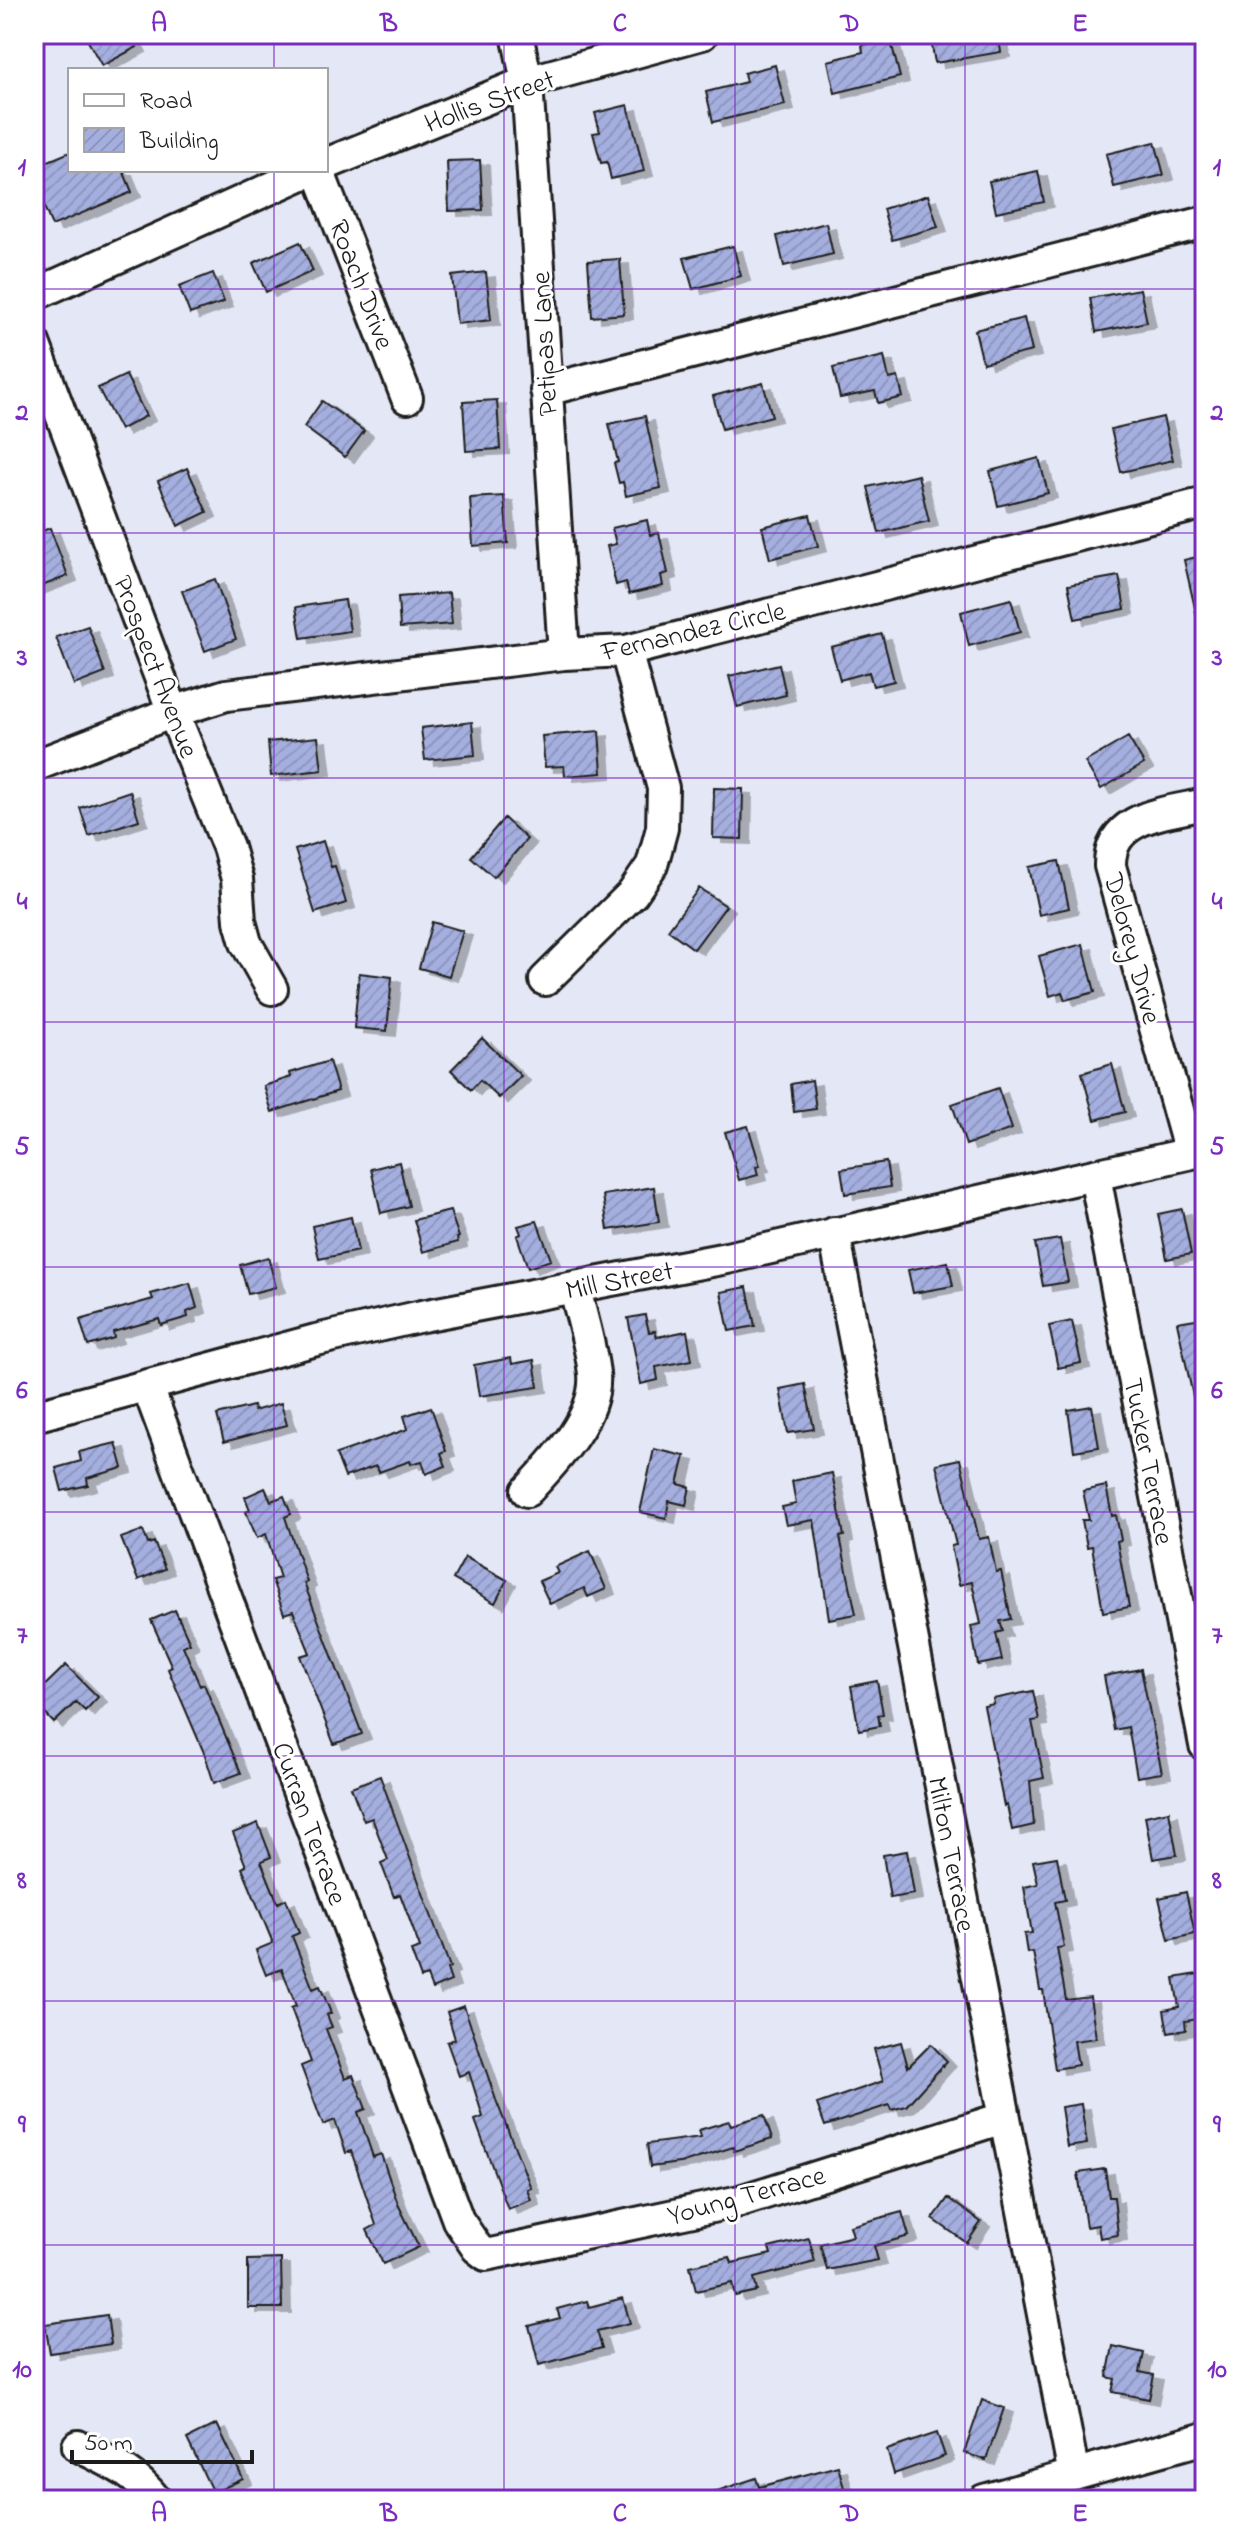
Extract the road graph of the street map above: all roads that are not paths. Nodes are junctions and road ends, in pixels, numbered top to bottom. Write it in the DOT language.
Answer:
graph roads {
  1 [pos="517,34"];
  2 [pos="702,34"];
  3 [pos="527,82"];
  4 [pos="328,163"];
  5 [pos="307,172"];
  6 [pos="319,172"];
  7 [pos="1205,222"];
  8 [pos="34,295"];
  9 [pos="34,343"];
  10 [pos="546,390"];
  11 [pos="407,398"];
  12 [pos="1205,503"];
  13 [pos="626,651"];
  14 [pos="564,654"];
  15 [pos="173,712"];
  16 [pos="34,766"];
  17 [pos="1205,804"];
  18 [pos="545,980"];
  19 [pos="272,989"];
  20 [pos="1197,1152"];
  21 [pos="1095,1176"];
  22 [pos="834,1233"];
  23 [pos="575,1288"];
  24 [pos="147,1385"];
  25 [pos="34,1416"];
  26 [pos="527,1491"];
  27 [pos="1205,1745"];
  28 [pos="1003,2118"];
  29 [pos="486,2255"];
  30 [pos="1205,2438"];
  31 [pos="78,2446"];
  32 [pos="1074,2475"];
  33 [pos="156,2500"];
  34 [pos="984,2500"];
  1 -- 3 [label="street, Petipas Lane"];
  2 -- 3 [label="street, Hollis Street"];
  3 -- 4 [label="street, Hollis Street"];
  3 -- 10 [label="street, Petipas Lane"];
  5 -- 8 [label="street"];
  6 -- 11 [label="street, Roach Drive"];
  7 -- 10 [label="street"];
  9 -- 15 [label="street, Prospect Avenue"];
  10 -- 14 [label="street, Petipas Lane"];
  12 -- 13 [label="street, Fernandez Circle"];
  13 -- 14 [label="street, Fernandez Circle"];
  13 -- 18 [label="street"];
  14 -- 15 [label="street, Fernandez Circle"];
  15 -- 16 [label="street, Fernandez Circle"];
  15 -- 19 [label="street, Prospect Avenue"];
  17 -- 20 [label="street, Delorey Drive"];
  20 -- 21 [label="street, Mill Street"];
  21 -- 22 [label="street, Mill Street"];
  21 -- 27 [label="street, Tucker Terrace"];
  22 -- 23 [label="street, Mill Street"];
  22 -- 28 [label="street, Milton Terrace"];
  23 -- 24 [label="street, Mill Street"];
  23 -- 26 [label="street"];
  24 -- 25 [label="street, Mill Street"];
  24 -- 29 [label="street, Curran Terrace"];
  28 -- 29 [label="street, Young Terrace"];
  28 -- 32 [label="street, Milton Terrace"];
  30 -- 32 [label="street"];
  31 -- 33 [label="street"];
  32 -- 34 [label="street"];
}
